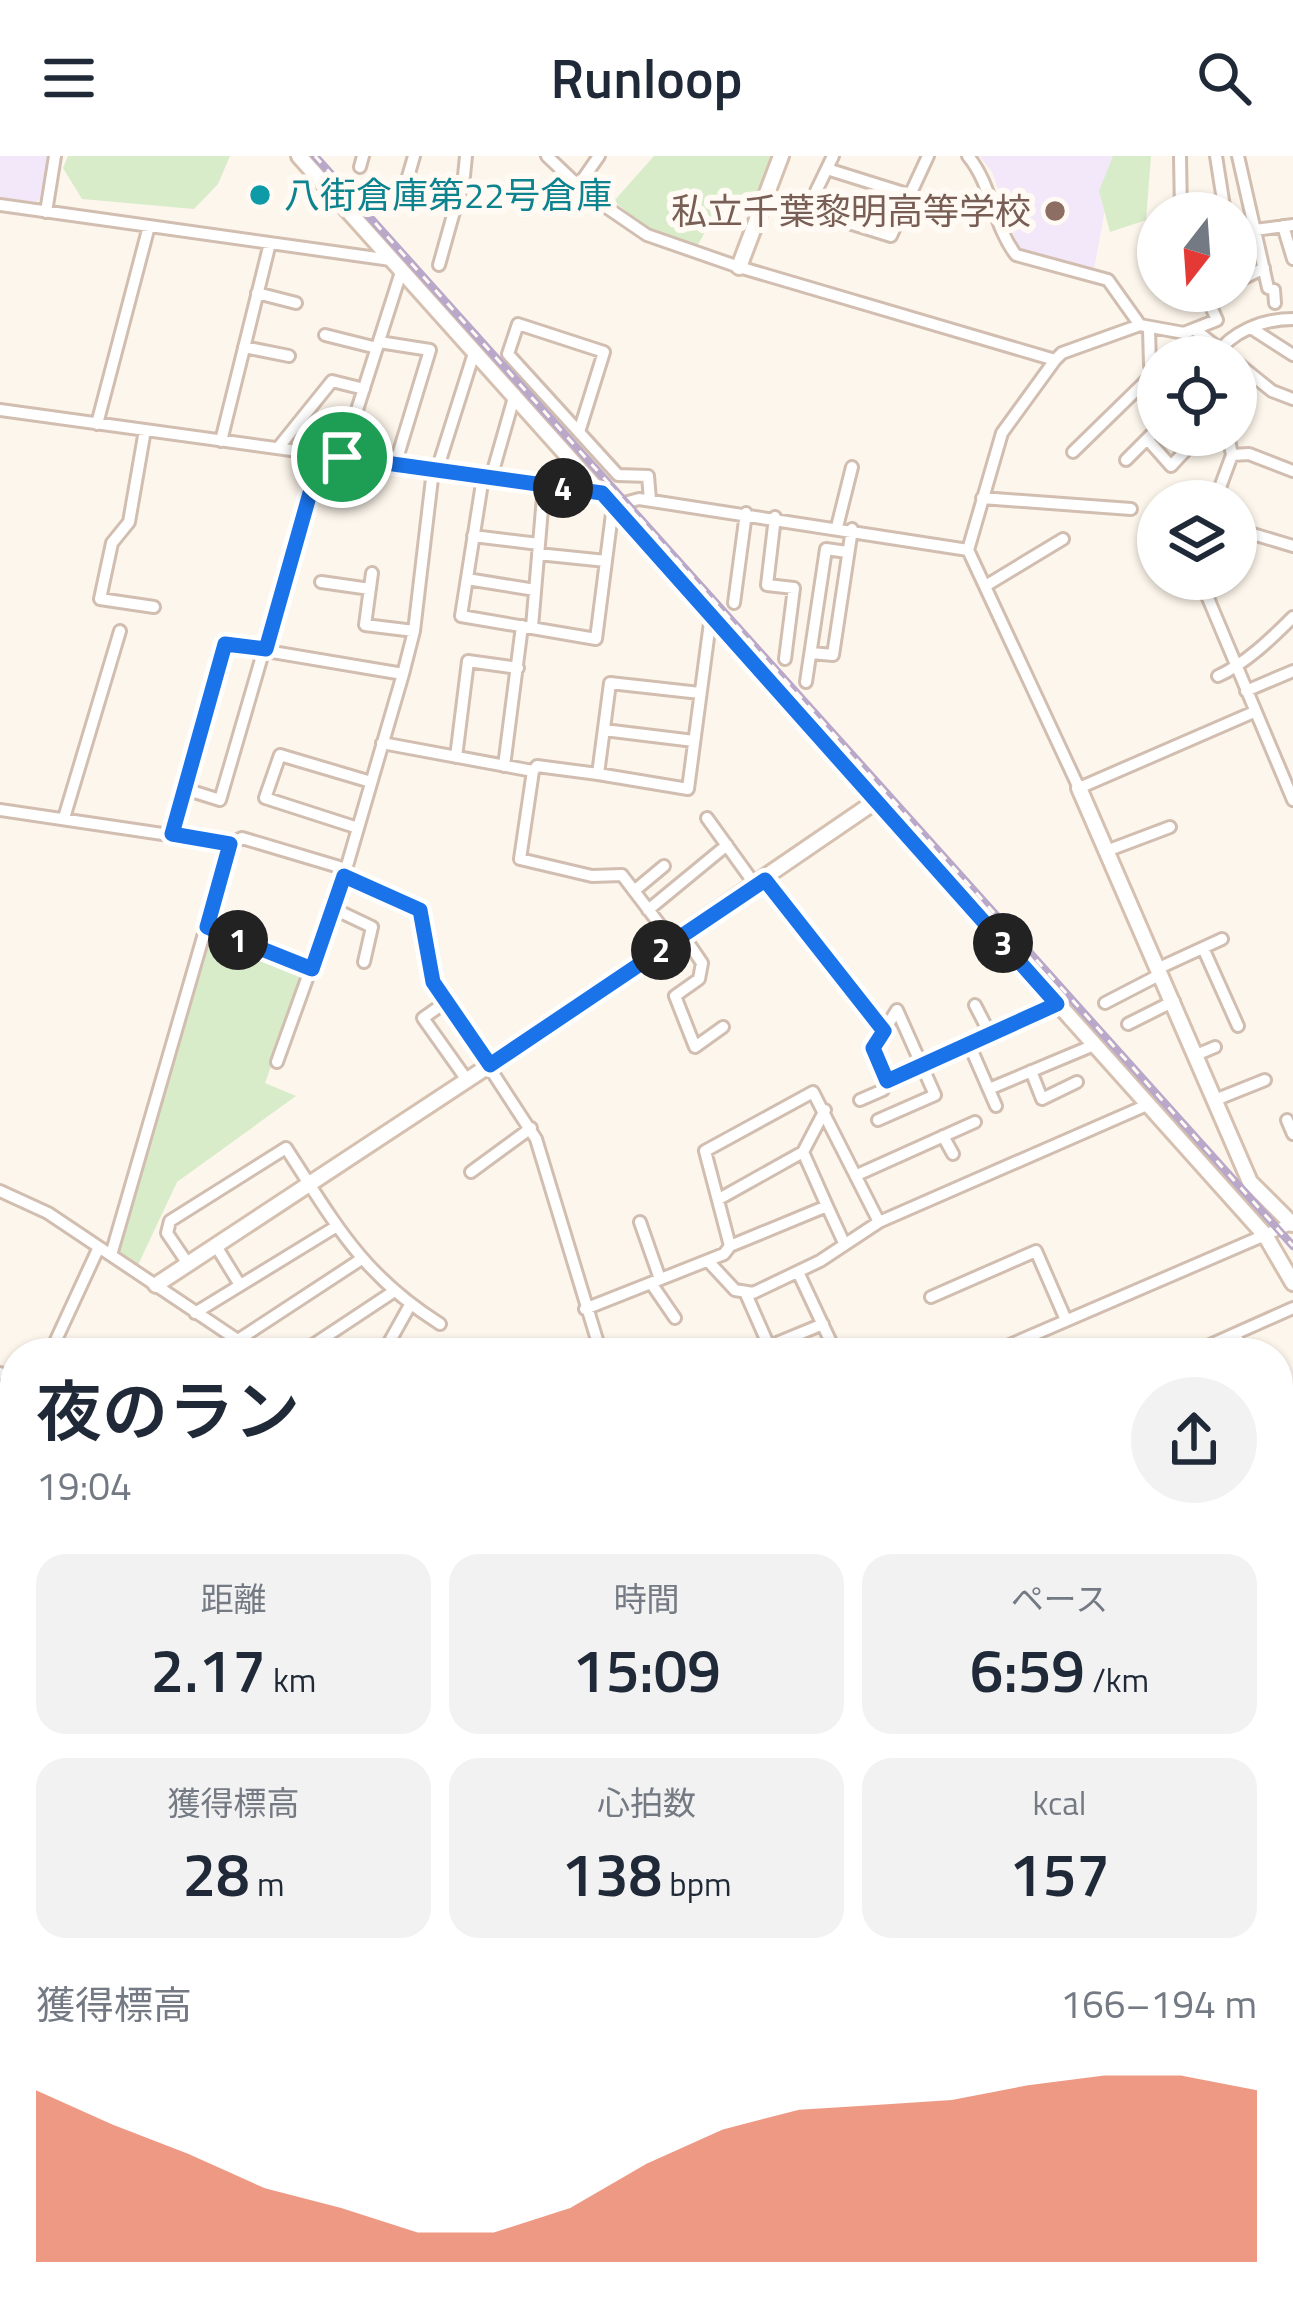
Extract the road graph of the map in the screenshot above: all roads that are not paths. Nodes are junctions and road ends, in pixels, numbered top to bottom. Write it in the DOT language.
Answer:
graph roads {
  1 [pos="55,156"];
  2 [pos="299,156"];
  3 [pos="414,156"];
  4 [pos="466,156"];
  5 [pos="547,156"];
  6 [pos="599,156"];
  7 [pos="782,156"];
  8 [pos="833,156"];
  9 [pos="928,156"];
  10 [pos="968,156"];
  11 [pos="1180,156"];
  12 [pos="1216,156"];
  13 [pos="1238,156"];
  14 [pos="827,169"];
  15 [pos="578,186"];
  16 [pos="1181,192"];
  17 [pos="1222,192"];
  18 [pos="1246,192"];
  19 [pos="910,195"];
  20 [pos="401,201"];
  21 [pos="0,205"];
  22 [pos="46,212"];
  23 [pos="1288,225"];
  24 [pos="148,226"];
  25 [pos="1257,230"];
  26 [pos="1257,238"];
  27 [pos="270,243"];
  28 [pos="1293,259"];
  29 [pos="398,265"];
  30 [pos="439,265"];
  31 [pos="740,267"];
  32 [pos="1264,268"];
  33 [pos="1257,271"];
  34 [pos="257,293"];
  35 [pos="296,302"];
  36 [pos="1275,302"];
  37 [pos="1215,312"];
  38 [pos="1293,319"];
  39 [pos="1145,327"];
  40 [pos="1251,328"];
  41 [pos="1194,329"];
  42 [pos="325,335"];
  43 [pos="1146,336"];
  44 [pos="1202,336"];
  45 [pos="1244,336"];
  46 [pos="378,345"];
  47 [pos="244,347"];
  48 [pos="475,350"];
  49 [pos="1293,355"];
  50 [pos="289,356"];
  51 [pos="1055,360"];
  52 [pos="1257,380"];
  53 [pos="364,389"];
  54 [pos="1137,393"];
  55 [pos="514,394"];
  56 [pos="1293,399"];
  57 [pos="0,410"];
  58 [pos="97,424"];
  59 [pos="145,430"];
  60 [pos="579,431"];
  61 [pos="221,441"];
  62 [pos="278,448"];
  63 [pos="1137,450"];
  64 [pos="1073,452"];
  65 [pos="321,454"];
  66 [pos="1254,456"];
  67 [pos="342,457"];
  68 [pos="1126,460"];
  69 [pos="395,465"];
  70 [pos="852,467"];
  71 [pos="435,470"];
  72 [pos="1293,471"];
  73 [pos="487,477"];
  74 [pos="544,485"];
  75 [pos="602,493"];
  76 [pos="982,498"];
  77 [pos="650,500"];
  78 [pos="613,506"];
  79 [pos="1132,509"];
  80 [pos="746,513"];
  81 [pos="776,517"];
  82 [pos="837,527"];
  83 [pos="851,529"];
  84 [pos="1257,535"];
  85 [pos="473,536"];
  86 [pos="1063,539"];
  87 [pos="1293,546"];
  88 [pos="539,549"];
  89 [pos="968,550"];
  90 [pos="847,552"];
  91 [pos="606,561"];
  92 [pos="372,573"];
  93 [pos="467,579"];
  94 [pos="321,582"];
  95 [pos="987,585"];
  96 [pos="370,589"];
  97 [pos="535,590"];
  98 [pos="1208,600"];
  99 [pos="734,603"];
  100 [pos="154,607"];
  101 [pos="711,615"];
  102 [pos="1293,617"];
  103 [pos="527,627"];
  104 [pos="120,631"];
  105 [pos="414,631"];
  106 [pos="266,649"];
  107 [pos="811,653"];
  108 [pos="785,659"];
  109 [pos="518,668"];
  110 [pos="1236,668"];
  111 [pos="1293,671"];
  112 [pos="403,674"];
  113 [pos="1218,676"];
  114 [pos="806,682"];
  115 [pos="1246,691"];
  116 [pos="700,693"];
  117 [pos="1254,712"];
  118 [pos="604,730"];
  119 [pos="694,741"];
  120 [pos="382,743"];
  121 [pos="456,757"];
  122 [pos="504,766"];
  123 [pos="533,771"];
  124 [pos="598,774"];
  125 [pos="371,782"];
  126 [pos="1079,788"];
  127 [pos="185,789"];
  128 [pos="1293,800"];
  129 [pos="876,801"];
  130 [pos="0,810"];
  131 [pos="64,818"];
  132 [pos="707,818"];
  133 [pos="1170,827"];
  134 [pos="358,828"];
  135 [pos="172,834"];
  136 [pos="230,844"];
  137 [pos="727,845"];
  138 [pos="1109,850"];
  139 [pos="664,866"];
  140 [pos="345,872"];
  141 [pos="761,883"];
  142 [pos="634,891"];
  143 [pos="332,908"];
  144 [pos="648,910"];
  145 [pos="207,927"];
  146 [pos="678,939"];
  147 [pos="1222,939"];
  148 [pos="1203,948"];
  149 [pos="364,962"];
  150 [pos="312,969"];
  151 [pos="1160,971"];
  152 [pos="446,1001"];
  153 [pos="1174,1001"];
  154 [pos="1106,1003"];
  155 [pos="1057,1004"];
  156 [pos="975,1005"];
  157 [pos="1128,1024"];
  158 [pos="1238,1026"];
  159 [pos="723,1027"];
  160 [pos="884,1031"];
  161 [pos="990,1034"];
  162 [pos="969,1044"];
  163 [pos="1094,1045"];
  164 [pos="1215,1047"];
  165 [pos="1196,1055"];
  166 [pos="277,1062"];
  167 [pos="490,1065"];
  168 [pos="922,1065"];
  169 [pos="1031,1071"];
  170 [pos="467,1080"];
  171 [pos="1265,1080"];
  172 [pos="887,1081"];
  173 [pos="1076,1082"];
  174 [pos="989,1089"];
  175 [pos="860,1100"];
  176 [pos="1215,1100"];
  177 [pos="1147,1105"];
  178 [pos="996,1106"];
  179 [pos="826,1110"];
  180 [pos="878,1120"];
  181 [pos="1287,1120"];
  182 [pos="975,1122"];
  183 [pos="531,1128"];
  184 [pos="1293,1134"];
  185 [pos="944,1136"];
  186 [pos="803,1152"];
  187 [pos="953,1154"];
  188 [pos="471,1172"];
  189 [pos="857,1175"];
  190 [pos="310,1185"];
  191 [pos="0,1191"];
  192 [pos="719,1199"];
  193 [pos="827,1206"];
  194 [pos="640,1222"];
  195 [pos="879,1222"];
  196 [pos="1292,1224"];
  197 [pos="337,1226"];
  198 [pos="1265,1234"];
  199 [pos="844,1243"];
  200 [pos="216,1246"];
  201 [pos="730,1246"];
  202 [pos="105,1251"];
  203 [pos="360,1260"];
  204 [pos="708,1261"];
  205 [pos="188,1264"];
  206 [pos="798,1272"];
  207 [pos="656,1281"];
  208 [pos="1293,1283"];
  209 [pos="156,1286"];
  210 [pos="240,1286"];
  211 [pos="393,1292"];
  212 [pos="746,1294"];
  213 [pos="931,1297"];
  214 [pos="410,1305"];
  215 [pos="1293,1308"];
  216 [pos="585,1310"];
  217 [pos="195,1313"];
  218 [pos="675,1318"];
  219 [pos="1066,1320"];
  220 [pos="440,1324"];
  221 [pos="823,1324"];
  222 [pos="1235,1334"];
  223 [pos="58,1338"];
  224 [pos="229,1338"];
  225 [pos="241,1338"];
  226 [pos="324,1338"];
  227 [pos="392,1338"];
  228 [pos="595,1338"];
  229 [pos="766,1338"];
  230 [pos="794,1338"];
  231 [pos="829,1338"];
  232 [pos="1025,1338"];
  233 [pos="1226,1338"];
  234 [pos="1237,1338"];
  1 -- 22 [label="street"];
  2 -- 29 [label="street"];
  3 -- 20 [label="street"];
  4 -- 30 [label="street"];
  5 -- 15 [label="street"];
  6 -- 15 [label="street"];
  7 -- 31 [label="street"];
  8 -- 14 [label="street"];
  9 -- 19 [label="street"];
  10 -- 39 [label="street"];
  11 -- 16 [label="street"];
  12 -- 17 [label="street"];
  13 -- 18 [label="street"];
  14 -- 19 [label="street"];
  14 -- 19 [label="street"];
  15 -- 31 [label="street"];
  21 -- 22 [label="street"];
  22 -- 24 [label="street"];
  23 -- 25 [label="street"];
  23 -- 28 [label="street"];
  24 -- 27 [label="street"];
  24 -- 58 [label="street"];
  26 -- 32 [label="street"];
  27 -- 29 [label="street"];
  27 -- 34 [label="street"];
  29 -- 46 [label="street"];
  29 -- 48 [label="street"];
  31 -- 51 [label="street"];
  32 -- 33 [label="street"];
  32 -- 36 [label="street"];
  34 -- 35 [label="street"];
  34 -- 47 [label="street"];
  37 -- 41 [label="street"];
  38 -- 40 [label="street"];
  39 -- 41 [label="street"];
  39 -- 43 [label="street"];
  39 -- 51 [label="street"];
  40 -- 45 [label="street"];
  40 -- 49 [label="street"];
  41 -- 44 [label="street"];
  42 -- 46 [label="street"];
  46 -- 53 [label="street"];
  46 -- 69 [label="street"];
  47 -- 50 [label="street"];
  47 -- 61 [label="street"];
  48 -- 55 [label="street"];
  48 -- 71 [label="street"];
  51 -- 76 [label="street"];
  52 -- 56 [label="street"];
  53 -- 62 [label="street"];
  53 -- 67 [label="street"];
  54 -- 64 [label="street"];
  55 -- 73 [label="street"];
  55 -- 75 [label="street"];
  57 -- 58 [label="street"];
  58 -- 59 [label="street"];
  59 -- 61 [label="street"];
  59 -- 100 [label="street"];
  60 -- 60 [label="street"];
  60 -- 77 [label="street"];
  61 -- 62 [label="street"];
  62 -- 65 [label="street"];
  63 -- 68 [label="street"];
  65 -- 67 [label="street"];
  65 -- 106 [label="street"];
  66 -- 72 [label="street"];
  67 -- 69 [label="street"];
  69 -- 71 [label="street"];
  70 -- 82 [label="street"];
  71 -- 73 [label="street"];
  71 -- 105 [label="street"];
  73 -- 74 [label="street"];
  73 -- 85 [label="street"];
  74 -- 75 [label="street"];
  74 -- 88 [label="street"];
  75 -- 78 [label="street"];
  76 -- 79 [label="street"];
  76 -- 89 [label="street"];
  77 -- 78 [label="street"];
  77 -- 80 [label="street"];
  78 -- 91 [label="street"];
  78 -- 101 [label="street"];
  80 -- 81 [label="street"];
  80 -- 99 [label="street"];
  81 -- 82 [label="street"];
  81 -- 108 [label="street"];
  82 -- 83 [label="street"];
  83 -- 89 [label="street"];
  83 -- 90 [label="street"];
  84 -- 87 [label="street"];
  85 -- 88 [label="street"];
  85 -- 93 [label="street"];
  86 -- 95 [label="street"];
  88 -- 91 [label="street"];
  88 -- 97 [label="street"];
  89 -- 95 [label="street"];
  90 -- 107 [label="street"];
  90 -- 107 [label="street"];
  91 -- 103 [label="street"];
  92 -- 96 [label="street"];
  93 -- 97 [label="street"];
  93 -- 103 [label="street"];
  94 -- 96 [label="street"];
  95 -- 126 [label="street"];
  96 -- 105 [label="street"];
  97 -- 103 [label="street"];
  98 -- 110 [label="street"];
  101 -- 116 [label="street"];
  101 -- 129 [label="street"];
  102 -- 110 [label="street"];
  103 -- 109 [label="street"];
  104 -- 131 [label="street"];
  105 -- 112 [label="street"];
  106 -- 112 [label="street"];
  106 -- 127 [label="street"];
  106 -- 127 [label="street"];
  107 -- 114 [label="street"];
  109 -- 121 [label="street"];
  109 -- 122 [label="street"];
  110 -- 113 [label="street"];
  110 -- 115 [label="street"];
  111 -- 115 [label="street"];
  112 -- 120 [label="street"];
  115 -- 117 [label="street"];
  116 -- 118 [label="street"];
  116 -- 119 [label="street"];
  117 -- 126 [label="street"];
  117 -- 128 [label="street"];
  118 -- 119 [label="street"];
  118 -- 124 [label="street"];
  119 -- 124 [label="street"];
  120 -- 121 [label="street"];
  120 -- 125 [label="street"];
  121 -- 122 [label="street"];
  122 -- 123 [label="street"];
  123 -- 124 [label="street"];
  123 -- 142 [label="street"];
  125 -- 134 [label="street"];
  125 -- 134 [label="street"];
  126 -- 138 [label="street"];
  127 -- 135 [label="street"];
  129 -- 141 [label="street"];
  129 -- 155 [label="street"];
  130 -- 131 [label="street"];
  131 -- 135 [label="street"];
  132 -- 137 [label="street"];
  133 -- 138 [label="street"];
  134 -- 140 [label="street"];
  135 -- 136 [label="street"];
  136 -- 140 [label="street"];
  136 -- 145 [label="street"];
  137 -- 141 [label="street"];
  137 -- 144 [label="street"];
  138 -- 151 [label="street"];
  139 -- 142 [label="street"];
  140 -- 143 [label="street"];
  140 -- 152 [label="street"];
  141 -- 146 [label="street"];
  141 -- 160 [label="street"];
  142 -- 144 [label="street"];
  143 -- 149 [label="street"];
  143 -- 150 [label="street"];
  144 -- 146 [label="street"];
  145 -- 150 [label="street"];
  145 -- 202 [label="street"];
  146 -- 159 [label="street"];
  146 -- 167 [label="street"];
  147 -- 148 [label="street"];
  148 -- 151 [label="street"];
  148 -- 158 [label="street"];
  150 -- 166 [label="street"];
  151 -- 153 [label="street"];
  151 -- 154 [label="street"];
  152 -- 167 [label="street"];
  152 -- 170 [label="street"];
  153 -- 157 [label="street"];
  153 -- 165 [label="street"];
  155 -- 161 [label="street"];
  155 -- 163 [label="street"];
  156 -- 161 [label="street"];
  160 -- 168 [label="street"];
  160 -- 172 [label="street"];
  161 -- 162 [label="street"];
  162 -- 168 [label="street"];
  162 -- 174 [label="street"];
  163 -- 169 [label="street"];
  163 -- 177 [label="street"];
  164 -- 165 [label="street"];
  165 -- 176 [label="street"];
  167 -- 170 [label="street"];
  167 -- 183 [label="street"];
  168 -- 172 [label="street"];
  168 -- 180 [label="street"];
  169 -- 173 [label="street"];
  169 -- 174 [label="street"];
  170 -- 190 [label="street"];
  171 -- 176 [label="street"];
  172 -- 175 [label="street"];
  174 -- 178 [label="street"];
  176 -- 196 [label="street"];
  177 -- 195 [label="street"];
  177 -- 198 [label="street"];
  179 -- 186 [label="street"];
  179 -- 189 [label="street"];
  179 -- 192 [label="street"];
  181 -- 184 [label="street"];
  182 -- 185 [label="street"];
  183 -- 188 [label="street"];
  183 -- 216 [label="street"];
  185 -- 187 [label="street"];
  185 -- 189 [label="street"];
  186 -- 192 [label="street"];
  186 -- 193 [label="street"];
  189 -- 195 [label="street"];
  190 -- 197 [label="street"];
  190 -- 200 [label="street"];
  190 -- 205 [label="street"];
  191 -- 202 [label="street"];
  192 -- 201 [label="street"];
  193 -- 199 [label="street"];
  193 -- 201 [label="street"];
  194 -- 207 [label="street"];
  195 -- 199 [label="street"];
  196 -- 198 [label="street"];
  197 -- 203 [label="street"];
  197 -- 210 [label="street"];
  198 -- 208 [label="street"];
  198 -- 219 [label="street"];
  199 -- 206 [label="street"];
  200 -- 205 [label="street"];
  200 -- 210 [label="street"];
  201 -- 204 [label="street"];
  202 -- 209 [label="street"];
  202 -- 223 [label="street"];
  203 -- 211 [label="street"];
  203 -- 225 [label="street"];
  204 -- 207 [label="street"];
  204 -- 212 [label="street"];
  205 -- 209 [label="street"];
  206 -- 212 [label="street"];
  206 -- 221 [label="street"];
  207 -- 216 [label="street"];
  207 -- 218 [label="street"];
  209 -- 217 [label="street"];
  210 -- 217 [label="street"];
  211 -- 214 [label="street"];
  211 -- 226 [label="street"];
  212 -- 229 [label="street"];
  213 -- 219 [label="street"];
  214 -- 220 [label="street"];
  214 -- 227 [label="street"];
  215 -- 222 [label="street"];
  216 -- 228 [label="street"];
  217 -- 224 [label="street"];
  219 -- 232 [label="street"];
  221 -- 230 [label="street"];
  221 -- 231 [label="street"];
  222 -- 233 [label="street"];
  222 -- 234 [label="street"];
}
